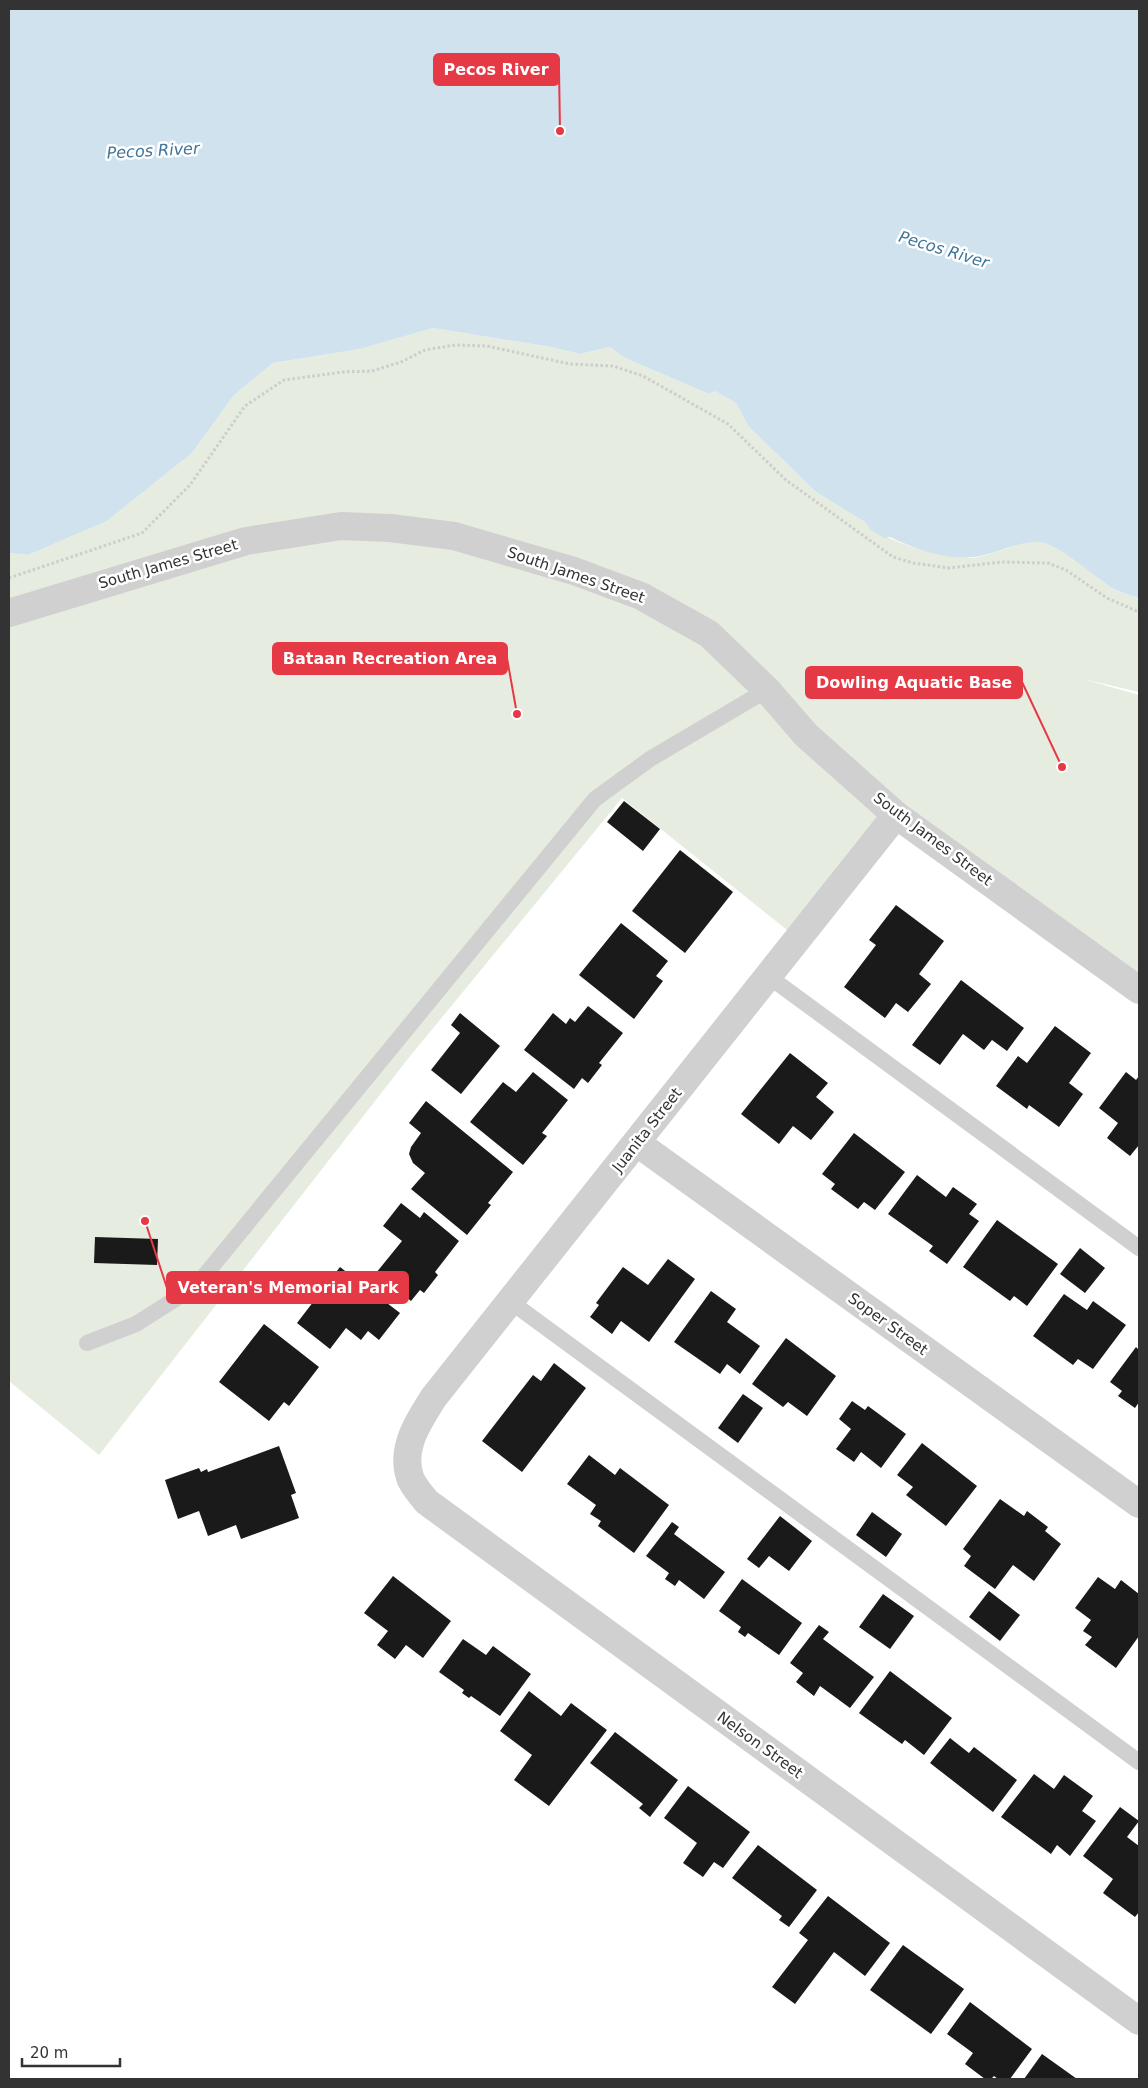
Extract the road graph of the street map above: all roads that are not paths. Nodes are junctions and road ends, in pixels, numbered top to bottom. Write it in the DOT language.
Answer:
graph roads {
  1 [pos="9,613"];
  2 [pos="767,690"];
  3 [pos="896,815"];
  4 [pos="768,976"];
  5 [pos="1139,990"];
  6 [pos="637,1143"];
  7 [pos="1139,1248"];
  8 [pos="511,1302"];
  9 [pos="87,1343"];
  10 [pos="407,1450"];
  11 [pos="1139,1504"];
  12 [pos="1139,1762"];
  13 [pos="1139,2021"];
  1 -- 2 [label="street, South James Street"];
  2 -- 3 [label="street, South James Street"];
  2 -- 9 [label="lane"];
  3 -- 4 [label="street, Juanita Street"];
  3 -- 5 [label="street, South James Street"];
  4 -- 6 [label="street, Juanita Street"];
  4 -- 7 [label="lane"];
  6 -- 8 [label="street, Juanita Street"];
  6 -- 11 [label="street, Soper Street"];
  8 -- 10 [label="street, Juanita Street"];
  8 -- 12 [label="lane"];
  10 -- 13 [label="street, Nelson Street"];
}
